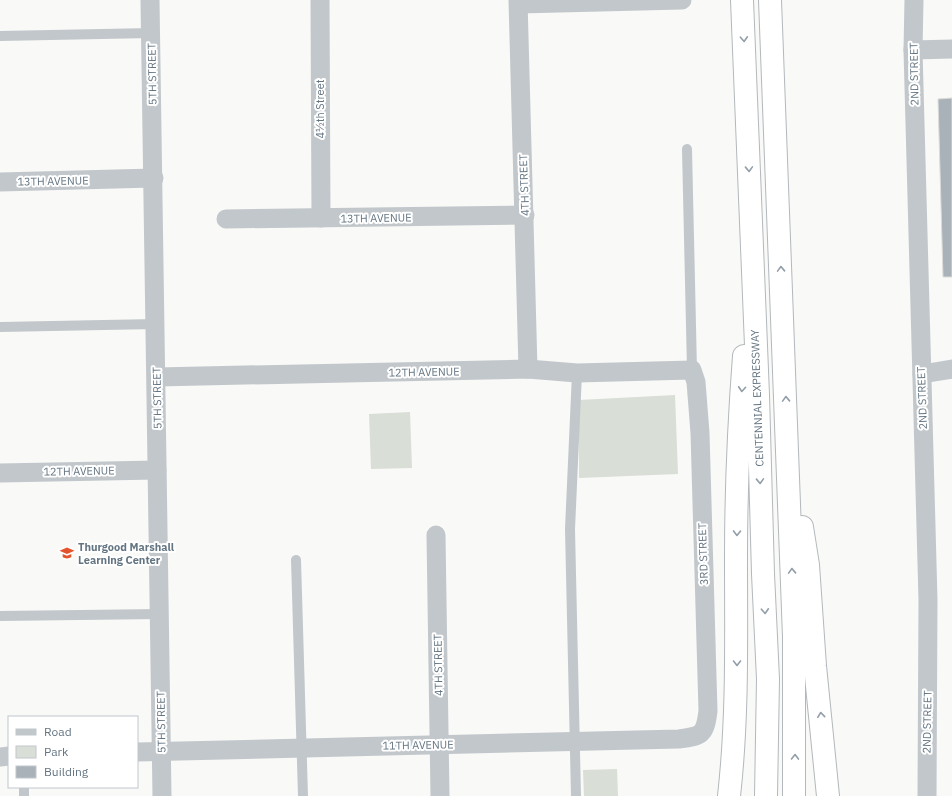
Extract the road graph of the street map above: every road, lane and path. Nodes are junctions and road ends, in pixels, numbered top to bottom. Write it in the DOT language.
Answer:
graph roads {
  1 [pos="150,0"];
  2 [pos="320,0"];
  3 [pos="682,0"];
  4 [pos="742,0"];
  5 [pos="770,0"];
  6 [pos="914,0"];
  7 [pos="518,2"];
  8 [pos="152,33"];
  9 [pos="0,36"];
  10 [pos="952,49"];
  11 [pos="913,50"];
  12 [pos="686,149"];
  13 [pos="154,178"];
  14 [pos="0,182"];
  15 [pos="525,215"];
  16 [pos="321,218"];
  17 [pos="226,219"];
  18 [pos="751,253"];
  19 [pos="156,324"];
  20 [pos="0,327"];
  21 [pos="528,369"];
  22 [pos="952,369"];
  23 [pos="692,370"];
  24 [pos="578,373"];
  25 [pos="922,374"];
  26 [pos="157,377"];
  27 [pos="787,425"];
  28 [pos="157,470"];
  29 [pos="0,473"];
  30 [pos="436,535"];
  31 [pos="296,560"];
  32 [pos="160,614"];
  33 [pos="0,616"];
  34 [pos="699,737"];
  35 [pos="575,742"];
  36 [pos="439,745"];
  37 [pos="302,748"];
  38 [pos="161,751"];
  39 [pos="138,752"];
  40 [pos="162,796"];
  41 [pos="303,796"];
  42 [pos="440,796"];
  43 [pos="576,796"];
  44 [pos="729,796"];
  45 [pos="766,796"];
  46 [pos="794,796"];
  47 [pos="828,796"];
  48 [pos="927,796"];
  1 -- 8 [label="street, 5TH STREET"];
  2 -- 16 [label="street, 4½th Street"];
  3 -- 7 [label="street"];
  4 -- 18 [label="highway, CENTENNIAL EXPRESSWAY, one-way"];
  27 -- 5 [label="highway, one-way"];
  6 -- 11 [label="street, 2ND STREET"];
  7 -- 15 [label="street, 4TH STREET"];
  8 -- 9 [label="lane"];
  8 -- 13 [label="street, 5TH STREET"];
  10 -- 11 [label="street"];
  11 -- 25 [label="street, 2ND STREET"];
  12 -- 23 [label="lane"];
  13 -- 14 [label="street, 13TH AVENUE"];
  13 -- 19 [label="street, 5TH STREET"];
  15 -- 16 [label="street, 13TH AVENUE"];
  15 -- 21 [label="street, 4TH STREET"];
  16 -- 17 [label="street, 13TH AVENUE"];
  18 -- 44 [label="highway, one-way"];
  18 -- 45 [label="highway, CENTENNIAL EXPRESSWAY, one-way"];
  19 -- 20 [label="lane"];
  19 -- 26 [label="street, 5TH STREET"];
  21 -- 24 [label="street, 12TH AVENUE"];
  21 -- 26 [label="street, 12TH AVENUE"];
  22 -- 25 [label="street"];
  23 -- 24 [label="street, 12TH AVENUE"];
  23 -- 34 [label="street, 3RD STREET"];
  24 -- 35 [label="lane"];
  25 -- 48 [label="street, 2ND STREET"];
  26 -- 28 [label="street, 5TH STREET"];
  46 -- 27 [label="highway, one-way"];
  47 -- 27 [label="highway, one-way"];
  28 -- 29 [label="street, 12TH AVENUE"];
  28 -- 32 [label="street, 5TH STREET"];
  30 -- 36 [label="street, 4TH STREET"];
  31 -- 37 [label="lane"];
  32 -- 33 [label="lane"];
  32 -- 38 [label="street, 5TH STREET"];
  34 -- 35 [label="street, 11TH AVENUE"];
  35 -- 36 [label="street, 11TH AVENUE"];
  35 -- 43 [label="lane"];
  36 -- 37 [label="street, 11TH AVENUE"];
  36 -- 42 [label="street, 4TH STREET"];
  37 -- 38 [label="street, 11TH AVENUE"];
  37 -- 41 [label="lane"];
  38 -- 39 [label="street, 11TH AVENUE"];
  38 -- 40 [label="street, 5TH STREET"];
}
